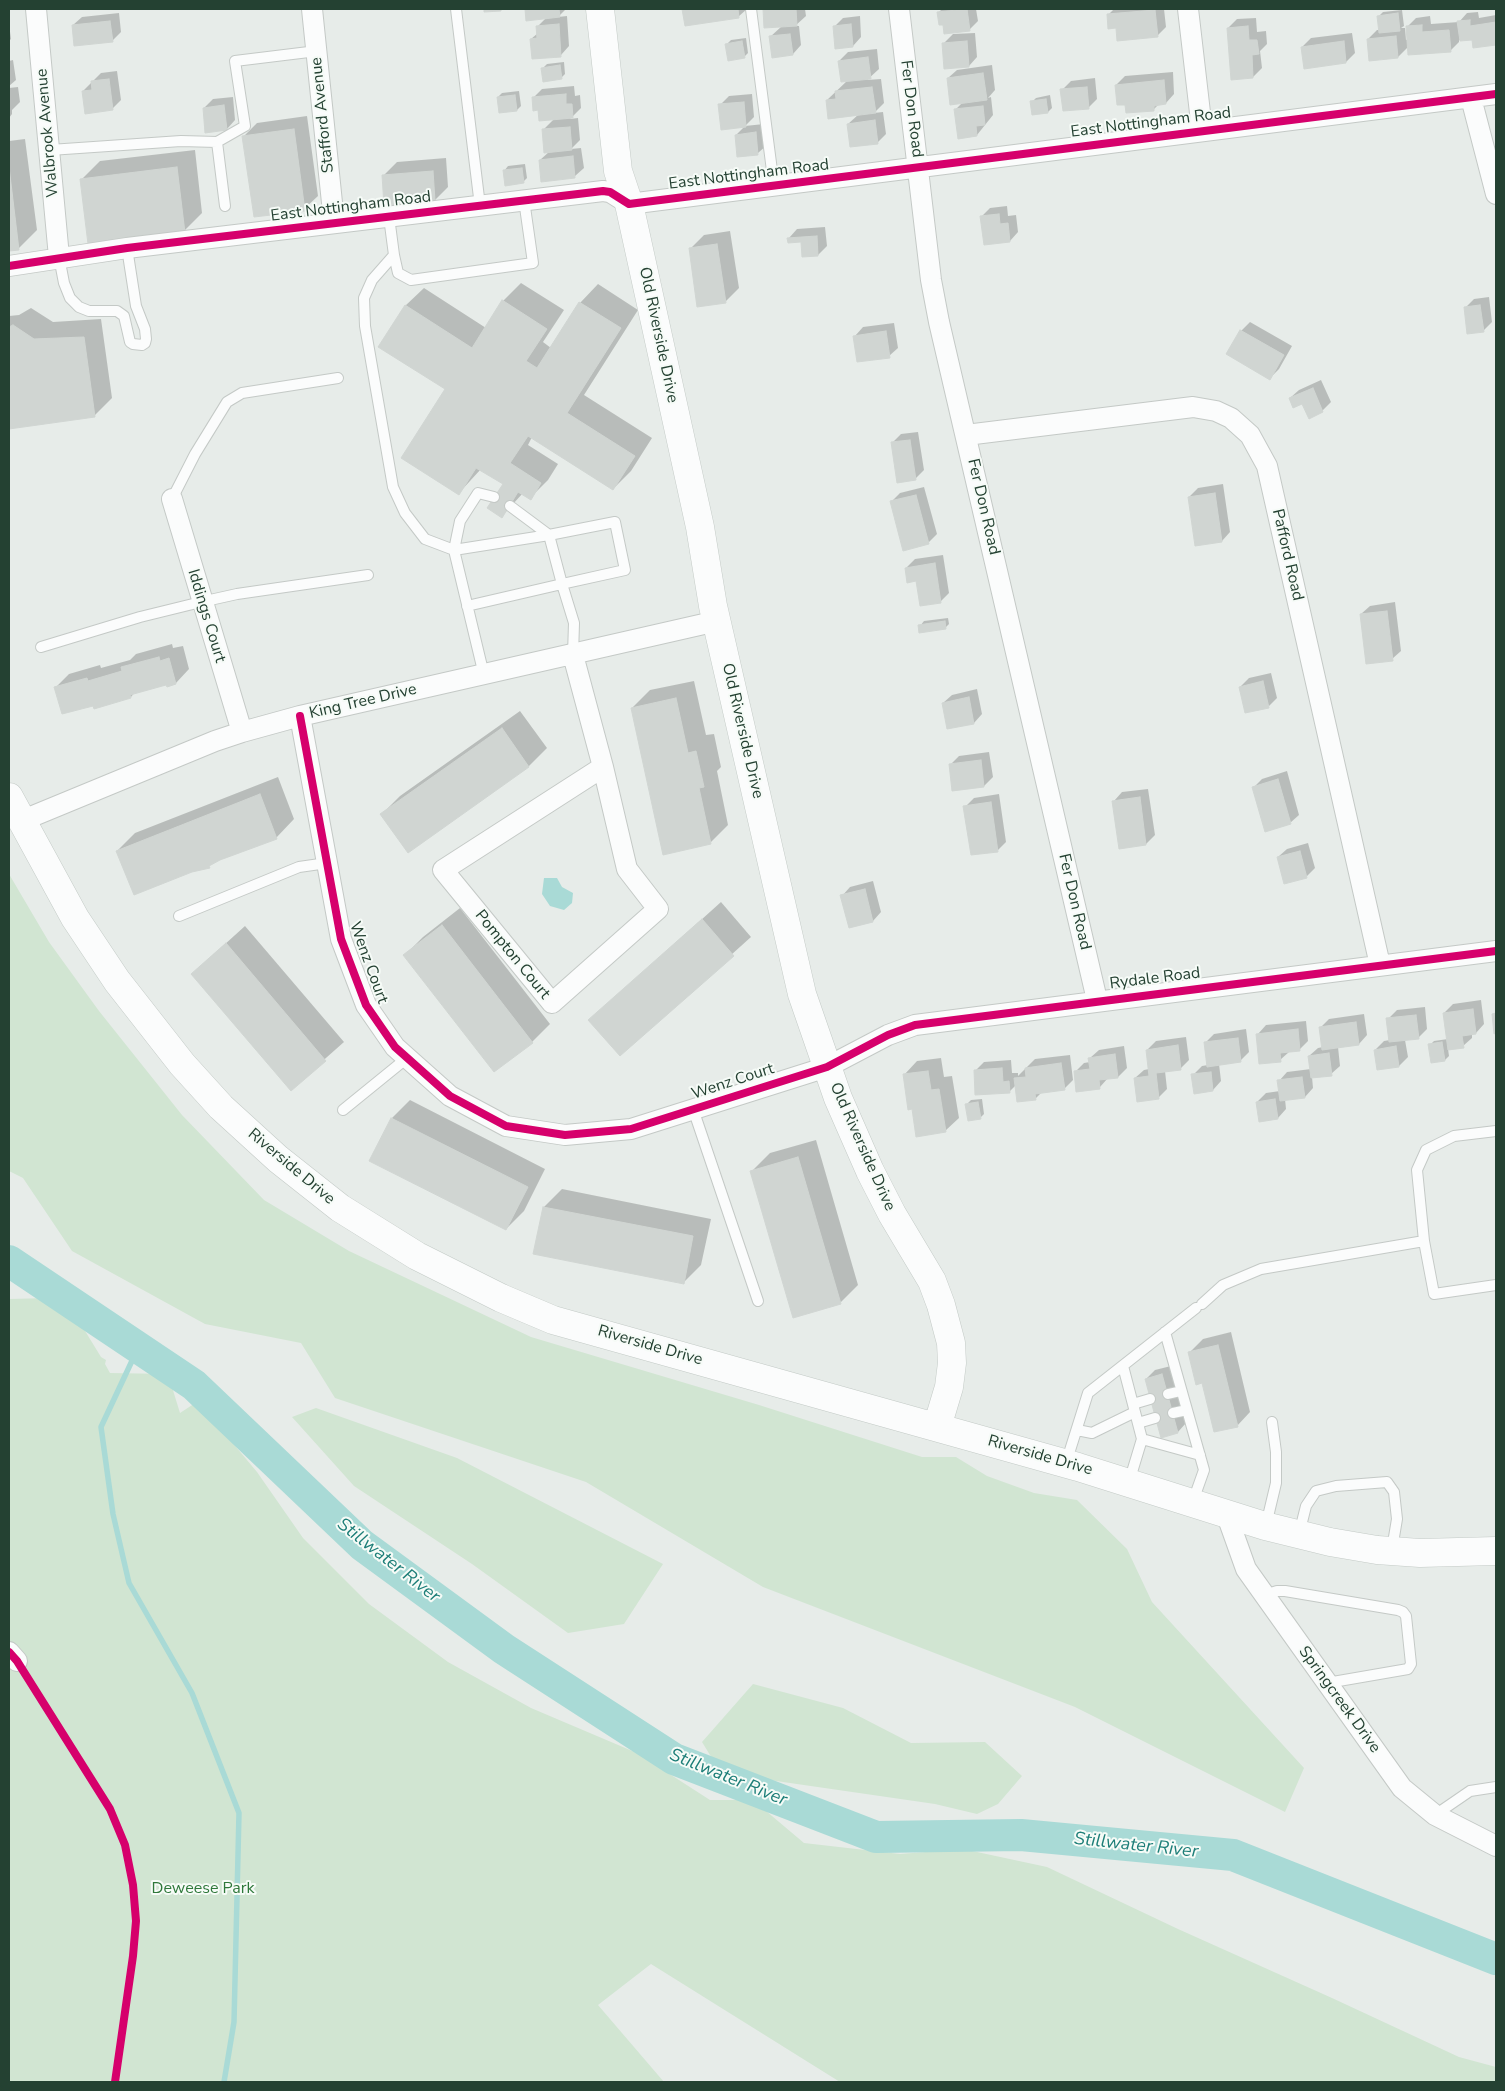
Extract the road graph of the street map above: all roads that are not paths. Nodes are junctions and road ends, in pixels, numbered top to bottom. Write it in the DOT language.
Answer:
graph roads {
  1 [pos="36,9"];
  2 [pos="312,9"];
  3 [pos="456,9"];
  4 [pos="600,9"];
  5 [pos="751,9"];
  6 [pos="899,9"];
  7 [pos="1188,9"];
  8 [pos="317,52"];
  9 [pos="1496,94"];
  10 [pos="1471,98"];
  11 [pos="1202,130"];
  12 [pos="217,142"];
  13 [pos="50,150"];
  14 [pos="918,168"];
  15 [pos="774,186"];
  16 [pos="1496,194"];
  17 [pos="524,200"];
  18 [pos="629,204"];
  19 [pos="225,206"];
  20 [pos="480,206"];
  21 [pos="389,217"];
  22 [pos="334,222"];
  23 [pos="127,248"];
  24 [pos="394,255"];
  25 [pos="59,257"];
  26 [pos="9,266"];
  27 [pos="338,378"];
  28 [pos="966,435"];
  29 [pos="494,497"];
  30 [pos="172,499"];
  31 [pos="510,506"];
  32 [pos="549,535"];
  33 [pos="454,550"];
  34 [pos="368,574"];
  35 [pos="562,584"];
  36 [pos="201,602"];
  37 [pos="467,606"];
  38 [pos="717,621"];
  39 [pos="41,647"];
  40 [pos="573,655"];
  41 [pos="484,675"];
  42 [pos="300,716"];
  43 [pos="242,732"];
  44 [pos="603,768"];
  45 [pos="15,809"];
  46 [pos="327,864"];
  47 [pos="179,916"];
  48 [pos="1496,951"];
  49 [pos="1380,965"];
  50 [pos="1097,1000"];
  51 [pos="407,1058"];
  52 [pos="827,1067"];
  53 [pos="693,1109"];
  54 [pos="343,1110"];
  55 [pos="1496,1131"];
  56 [pos="1424,1241"];
  57 [pos="1496,1285"];
  58 [pos="758,1300"];
  59 [pos="1165,1332"];
  60 [pos="1123,1366"];
  61 [pos="1181,1390"];
  62 [pos="1168,1394"];
  63 [pos="1150,1399"];
  64 [pos="1187,1410"];
  65 [pos="1135,1413"];
  66 [pos="1173,1414"];
  67 [pos="1155,1418"];
  68 [pos="1272,1422"];
  69 [pos="937,1427"];
  70 [pos="1077,1430"];
  71 [pos="1142,1439"];
  72 [pos="1200,1455"];
  73 [pos="1066,1464"];
  74 [pos="1129,1482"];
  75 [pos="1192,1502"];
  76 [pos="1226,1513"];
  77 [pos="1266,1526"];
  78 [pos="1299,1534"];
  79 [pos="1392,1550"];
  80 [pos="1496,1551"];
  81 [pos="1264,1595"];
  82 [pos="1327,1683"];
  83 [pos="1496,1787"];
  84 [pos="1435,1816"];
  85 [pos="1496,1846"];
  1 -- 13 [label="street, Walbrook Avenue"];
  2 -- 8 [label="street, Stafford Avenue"];
  3 -- 20 [label="lane"];
  4 -- 18 [label="main road, Old Riverside Drive"];
  5 -- 15 [label="lane"];
  6 -- 14 [label="street, Fer Don Road"];
  7 -- 11 [label="street"];
  8 -- 12 [label="lane"];
  8 -- 22 [label="street, Stafford Avenue"];
  9 -- 10 [label="street, East Nottingham Road"];
  10 -- 11 [label="street, East Nottingham Road"];
  10 -- 16 [label="street"];
  11 -- 14 [label="street, East Nottingham Road"];
  12 -- 13 [label="lane"];
  12 -- 19 [label="lane"];
  13 -- 25 [label="street, Walbrook Avenue"];
  14 -- 15 [label="street, East Nottingham Road"];
  14 -- 28 [label="street, Fer Don Road"];
  15 -- 18 [label="street, East Nottingham Road"];
  17 -- 18 [label="street, East Nottingham Road"];
  17 -- 20 [label="street, East Nottingham Road"];
  17 -- 24 [label="lane"];
  18 -- 38 [label="main road, Old Riverside Drive"];
  20 -- 21 [label="street, East Nottingham Road"];
  21 -- 22 [label="street, East Nottingham Road"];
  21 -- 24 [label="lane"];
  22 -- 23 [label="street, East Nottingham Road"];
  23 -- 25 [label="street, East Nottingham Road"];
  23 -- 25 [label="lane"];
  24 -- 33 [label="lane"];
  25 -- 26 [label="street, East Nottingham Road"];
  27 -- 30 [label="lane"];
  28 -- 49 [label="street, Pafford Road"];
  28 -- 50 [label="street, Fer Don Road"];
  29 -- 33 [label="lane"];
  30 -- 36 [label="street, Iddings Court"];
  31 -- 32 [label="lane"];
  32 -- 33 [label="lane"];
  32 -- 35 [label="lane"];
  32 -- 35 [label="lane"];
  33 -- 37 [label="lane"];
  34 -- 36 [label="lane"];
  35 -- 37 [label="lane"];
  35 -- 40 [label="lane"];
  36 -- 39 [label="lane"];
  36 -- 43 [label="street, Iddings Court"];
  37 -- 41 [label="lane"];
  38 -- 40 [label="street, King Tree Drive"];
  38 -- 52 [label="main road, Old Riverside Drive"];
  40 -- 41 [label="street, King Tree Drive"];
  40 -- 44 [label="street, Pompton Court"];
  41 -- 42 [label="street, King Tree Drive"];
  42 -- 43 [label="street, King Tree Drive"];
  42 -- 46 [label="street, Wenz Court"];
  43 -- 45 [label="street, King Tree Drive"];
  44 -- 44 [label="street, Pompton Court"];
  45 -- 69 [label="main road, Riverside Drive"];
  46 -- 47 [label="lane"];
  46 -- 51 [label="street, Wenz Court"];
  48 -- 49 [label="street, Rydale Road"];
  49 -- 50 [label="street, Rydale Road"];
  50 -- 52 [label="street, Rydale Road"];
  51 -- 53 [label="street, Wenz Court"];
  51 -- 54 [label="lane"];
  52 -- 53 [label="street, Wenz Court"];
  52 -- 69 [label="main road, Old Riverside Drive"];
  53 -- 58 [label="lane"];
  55 -- 56 [label="lane"];
  56 -- 57 [label="lane"];
  56 -- 59 [label="lane"];
  59 -- 60 [label="lane"];
  59 -- 61 [label="lane"];
  60 -- 65 [label="lane"];
  60 -- 70 [label="lane"];
  61 -- 62 [label="lane"];
  61 -- 64 [label="lane"];
  63 -- 65 [label="lane"];
  64 -- 66 [label="lane"];
  64 -- 72 [label="lane"];
  65 -- 67 [label="lane"];
  65 -- 70 [label="lane"];
  65 -- 71 [label="lane"];
  68 -- 77 [label="lane"];
  69 -- 73 [label="main road, Riverside Drive"];
  70 -- 73 [label="lane"];
  71 -- 72 [label="lane"];
  71 -- 74 [label="lane"];
  72 -- 75 [label="lane"];
  73 -- 74 [label="main road, Riverside Drive"];
  74 -- 75 [label="main road, Riverside Drive"];
  75 -- 76 [label="main road, Riverside Drive"];
  76 -- 77 [label="main road, Riverside Drive"];
  76 -- 81 [label="street, Springcreek Drive"];
  77 -- 78 [label="main road, Riverside Drive"];
  78 -- 79 [label="main road, Riverside Drive"];
  78 -- 79 [label="lane"];
  79 -- 80 [label="main road, Riverside Drive"];
  81 -- 82 [label="street, Springcreek Drive"];
  81 -- 82 [label="lane"];
  82 -- 84 [label="street, Springcreek Drive"];
  83 -- 84 [label="lane"];
  84 -- 85 [label="street, Springcreek Drive"];
}
